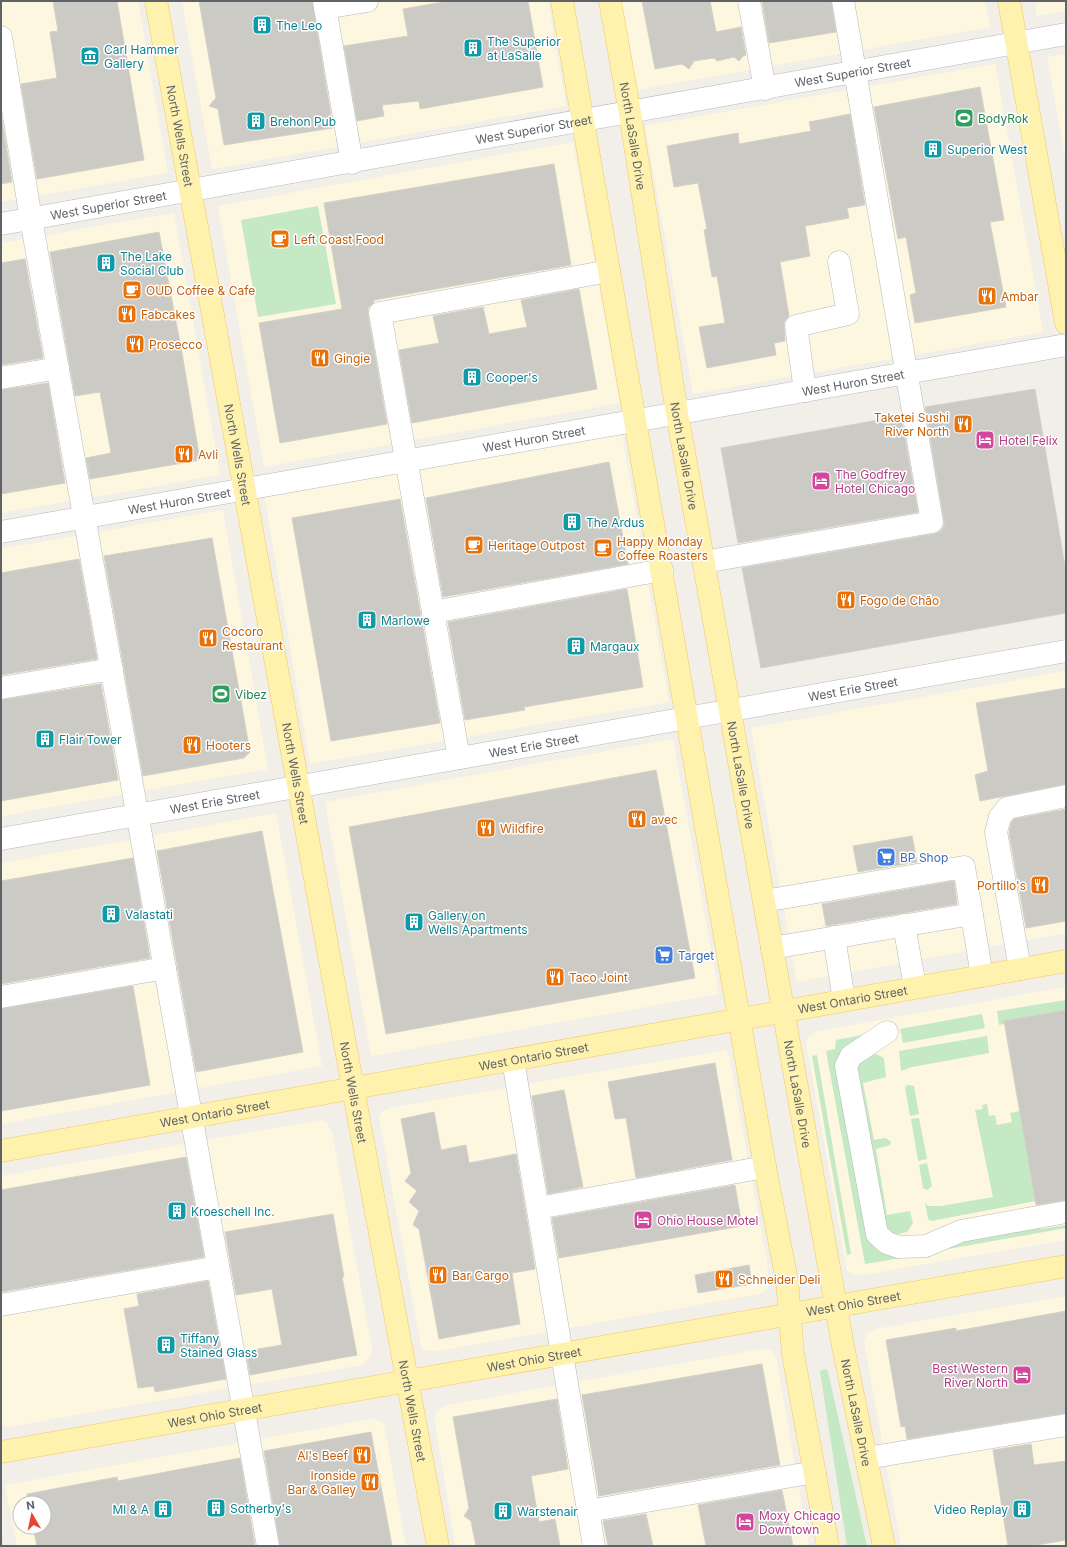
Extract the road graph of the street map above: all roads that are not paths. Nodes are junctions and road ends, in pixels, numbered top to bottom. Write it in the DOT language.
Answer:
graph roads {
  1 [pos="156,1"];
  2 [pos="367,1"];
  3 [pos="562,1"];
  4 [pos="610,1"];
  5 [pos="749,1"];
  6 [pos="843,1"];
  7 [pos="1009,1"];
  8 [pos="325,5"];
  9 [pos="1066,34"];
  10 [pos="1,37"];
  11 [pos="1017,43"];
  12 [pos="855,72"];
  13 [pos="765,89"];
  14 [pos="630,113"];
  15 [pos="583,121"];
  16 [pos="352,162"];
  17 [pos="191,191"];
  18 [pos="31,219"];
  19 [pos="1,224"];
  20 [pos="839,262"];
  21 [pos="609,271"];
  22 [pos="1066,323"];
  23 [pos="1066,345"];
  24 [pos="58,368"];
  25 [pos="906,373"];
  26 [pos="1,378"];
  27 [pos="805,391"];
  28 [pos="677,413"];
  29 [pos="636,420"];
  30 [pos="406,461"];
  31 [pos="244,490"];
  32 [pos="84,518"];
  33 [pos="1,532"];
  34 [pos="704,562"];
  35 [pos="662,570"];
  36 [pos="433,612"];
  37 [pos="1066,651"];
  38 [pos="112,669"];
  39 [pos="1,688"];
  40 [pos="730,710"];
  41 [pos="687,718"];
  42 [pos="459,758"];
  43 [pos="298,786"];
  44 [pos="1066,796"];
  45 [pos="138,815"];
  46 [pos="1,839"];
  47 [pos="764,901"];
  48 [pos="972,914"];
  49 [pos="904,926"];
  50 [pos="834,937"];
  51 [pos="772,948"];
  52 [pos="1066,961"];
  53 [pos="165,968"];
  54 [pos="1020,969"];
  55 [pos="982,976"];
  56 [pos="915,987"];
  57 [pos="1,997"];
  58 [pos="844,1000"];
  59 [pos="784,1011"];
  60 [pos="740,1019"];
  61 [pos="887,1032"];
  62 [pos="513,1060"];
  63 [pos="353,1088"];
  64 [pos="192,1117"];
  65 [pos="1,1151"];
  66 [pos="765,1167"];
  67 [pos="538,1208"];
  68 [pos="1066,1212"];
  69 [pos="1066,1266"];
  70 [pos="218,1267"];
  71 [pos="1,1305"];
  72 [pos="836,1306"];
  73 [pos="789,1314"];
  74 [pos="562,1354"];
  75 [pos="408,1381"];
  76 [pos="244,1409"];
  77 [pos="1066,1425"];
  78 [pos="1,1452"];
  79 [pos="867,1458"];
  80 [pos="815,1472"];
  81 [pos="588,1511"];
  82 [pos="268,1546"];
  83 [pos="438,1546"];
  84 [pos="594,1546"];
  85 [pos="828,1546"];
  86 [pos="884,1546"];
  1 -- 17 [label="main road, North Wells Street"];
  2 -- 8 [label="street"];
  3 -- 15 [label="main road"];
  4 -- 14 [label="main road, North LaSalle Drive"];
  5 -- 13 [label="street"];
  6 -- 12 [label="street"];
  7 -- 11 [label="main road"];
  8 -- 16 [label="street"];
  9 -- 11 [label="street, West Superior Street"];
  10 -- 18 [label="street"];
  11 -- 12 [label="street, West Superior Street"];
  11 -- 22 [label="main road"];
  12 -- 13 [label="street, West Superior Street"];
  12 -- 25 [label="street"];
  13 -- 14 [label="street, West Superior Street"];
  14 -- 15 [label="street, West Superior Street"];
  14 -- 28 [label="main road, North LaSalle Drive"];
  15 -- 16 [label="street, West Superior Street"];
  15 -- 21 [label="main road"];
  16 -- 17 [label="street, West Superior Street"];
  17 -- 18 [label="street, West Superior Street"];
  17 -- 31 [label="main road, North Wells Street"];
  18 -- 19 [label="street, West Superior Street"];
  18 -- 24 [label="street"];
  20 -- 27 [label="street"];
  21 -- 29 [label="main road"];
  21 -- 30 [label="street"];
  23 -- 25 [label="street, West Huron Street"];
  24 -- 26 [label="street"];
  24 -- 32 [label="street"];
  25 -- 27 [label="street, West Huron Street"];
  25 -- 34 [label="street"];
  27 -- 28 [label="street, West Huron Street"];
  28 -- 29 [label="street, West Huron Street"];
  28 -- 34 [label="main road, North LaSalle Drive"];
  29 -- 30 [label="street, West Huron Street"];
  29 -- 35 [label="main road"];
  30 -- 31 [label="street, West Huron Street"];
  30 -- 36 [label="street"];
  31 -- 32 [label="street, West Huron Street"];
  31 -- 43 [label="main road, North Wells Street"];
  32 -- 33 [label="street, West Huron Street"];
  32 -- 38 [label="street"];
  34 -- 40 [label="main road, North LaSalle Drive"];
  35 -- 36 [label="street"];
  35 -- 41 [label="main road"];
  36 -- 42 [label="street"];
  37 -- 40 [label="street, West Erie Street"];
  38 -- 39 [label="street"];
  38 -- 45 [label="street"];
  40 -- 41 [label="street, West Erie Street"];
  40 -- 47 [label="main road, North LaSalle Drive"];
  41 -- 42 [label="street, West Erie Street"];
  41 -- 60 [label="main road"];
  42 -- 43 [label="street, West Erie Street"];
  43 -- 45 [label="street, West Erie Street"];
  43 -- 63 [label="main road, North Wells Street"];
  44 -- 54 [label="street"];
  45 -- 46 [label="street, West Erie Street"];
  45 -- 53 [label="street"];
  47 -- 48 [label="street"];
  47 -- 51 [label="main road, North LaSalle Drive"];
  48 -- 49 [label="street"];
  48 -- 55 [label="street"];
  49 -- 50 [label="street"];
  49 -- 56 [label="street"];
  50 -- 51 [label="street"];
  50 -- 58 [label="street"];
  51 -- 59 [label="main road, North LaSalle Drive"];
  52 -- 54 [label="main road, West Ontario Street"];
  53 -- 57 [label="street"];
  53 -- 64 [label="street"];
  54 -- 55 [label="main road, West Ontario Street"];
  55 -- 56 [label="main road, West Ontario Street"];
  56 -- 58 [label="main road, West Ontario Street"];
  58 -- 59 [label="main road, West Ontario Street"];
  59 -- 60 [label="main road, West Ontario Street"];
  59 -- 72 [label="main road, North LaSalle Drive"];
  60 -- 62 [label="main road, West Ontario Street"];
  60 -- 66 [label="main road"];
  61 -- 68 [label="street"];
  62 -- 63 [label="main road, West Ontario Street"];
  62 -- 67 [label="street"];
  63 -- 64 [label="main road, West Ontario Street"];
  63 -- 75 [label="main road, North Wells Street"];
  64 -- 65 [label="main road, West Ontario Street"];
  64 -- 70 [label="street"];
  66 -- 67 [label="street"];
  66 -- 73 [label="main road"];
  67 -- 74 [label="street"];
  69 -- 72 [label="main road, West Ohio Street"];
  70 -- 71 [label="street"];
  70 -- 76 [label="street"];
  72 -- 73 [label="main road, West Ohio Street"];
  72 -- 79 [label="main road, North LaSalle Drive"];
  73 -- 74 [label="main road, West Ohio Street"];
  73 -- 80 [label="main road"];
  74 -- 75 [label="main road, West Ohio Street"];
  74 -- 81 [label="street"];
  75 -- 76 [label="main road, West Ohio Street"];
  75 -- 83 [label="main road, North Wells Street"];
  76 -- 78 [label="main road, West Ohio Street"];
  76 -- 82 [label="street"];
  77 -- 79 [label="street"];
  79 -- 86 [label="main road, North LaSalle Drive"];
  80 -- 81 [label="street"];
  80 -- 85 [label="main road"];
  81 -- 84 [label="street"];
}
